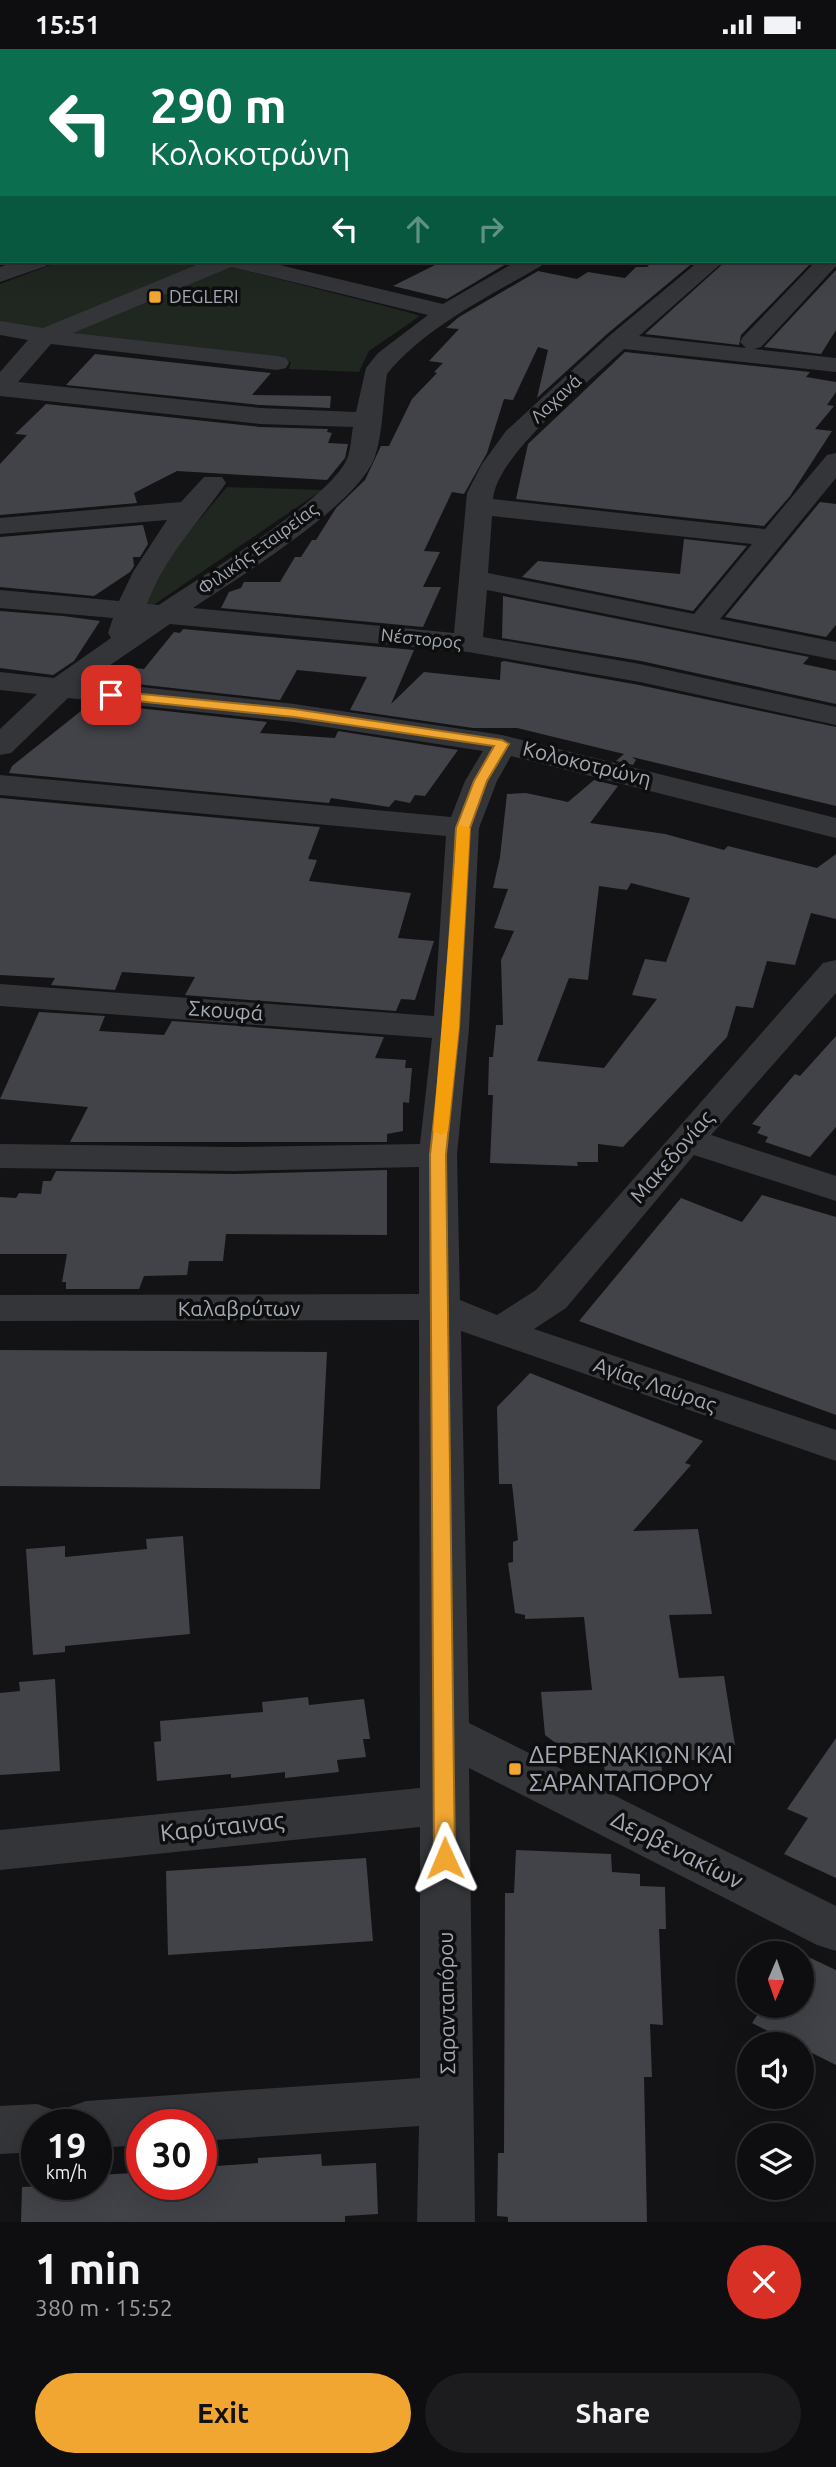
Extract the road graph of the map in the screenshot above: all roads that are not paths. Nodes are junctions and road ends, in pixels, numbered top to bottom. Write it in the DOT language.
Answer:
graph roads {
  1 [pos="33,263"];
  2 [pos="220,263"];
  3 [pos="244,263"];
  4 [pos="530,263"];
  5 [pos="711,263"];
  6 [pos="826,263"];
  7 [pos="0,275"];
  8 [pos="446,312"];
  9 [pos="0,328"];
  10 [pos="46,336"];
  11 [pos="618,341"];
  12 [pos="751,342"];
  13 [pos="277,363"];
  14 [pos="836,365"];
  15 [pos="0,387"];
  16 [pos="365,420"];
  17 [pos="836,461"];
  18 [pos="213,483"];
  19 [pos="479,506"];
  20 [pos="188,510"];
  21 [pos="0,526"];
  22 [pos="772,538"];
  23 [pos="473,579"];
  24 [pos="0,599"];
  25 [pos="128,610"];
  26 [pos="166,614"];
  27 [pos="702,622"];
  28 [pos="468,643"];
  29 [pos="120,646"];
  30 [pos="836,650"];
  31 [pos="0,681"];
  32 [pos="57,689"];
  33 [pos="836,716"];
  34 [pos="0,746"];
  35 [pos="497,753"];
  36 [pos="0,785"];
  37 [pos="463,828"];
  38 [pos="836,828"];
  39 [pos="836,853"];
  40 [pos="836,971"];
  41 [pos="0,995"];
  42 [pos="818,1014"];
  43 [pos="451,1028"];
  44 [pos="686,1140"];
  45 [pos="438,1155"];
  46 [pos="0,1156"];
  47 [pos="836,1189"];
  48 [pos="0,1308"];
  49 [pos="471,1320"];
  50 [pos="836,1446"];
  51 [pos="444,1733"];
  52 [pos="444,1805"];
  53 [pos="0,1850"];
  54 [pos="836,1930"];
  55 [pos="448,2100"];
  56 [pos="112,2123"];
  57 [pos="21,2129"];
  58 [pos="0,2130"];
  59 [pos="446,2222"];
  1 -- 7 [label="street"];
  2 -- 10 [label="street"];
  3 -- 8 [label="street"];
  4 -- 8 [label="street, Φιλικής Εταιρείας"];
  5 -- 11 [label="street, Λαχανά"];
  6 -- 12 [label="street"];
  8 -- 16 [label="street, Φιλικής Εταιρείας"];
  9 -- 10 [label="street"];
  10 -- 13 [label="street"];
  10 -- 15 [label="street"];
  11 -- 14 [label="street"];
  11 -- 19 [label="street, Λαχανά"];
  15 -- 16 [label="street"];
  16 -- 26 [label="street, Φιλικής Εταιρείας"];
  17 -- 22 [label="street"];
  18 -- 20 [label="street"];
  19 -- 22 [label="street"];
  19 -- 23 [label="street, Λαχανά"];
  20 -- 21 [label="street"];
  20 -- 25 [label="street"];
  22 -- 27 [label="street"];
  23 -- 27 [label="street"];
  23 -- 28 [label="street"];
  24 -- 25 [label="street, Νέστορος"];
  25 -- 26 [label="street, Νέστορος"];
  25 -- 29 [label="street"];
  26 -- 28 [label="street, Νέστορος"];
  26 -- 29 [label="street, Φιλικής Εταιρείας"];
  27 -- 30 [label="street"];
  28 -- 33 [label="street, Νέστορος"];
  29 -- 32 [label="street, Φιλικής Εταιρείας"];
  31 -- 32 [label="street, Κολοκοτρώνη"];
  32 -- 34 [label="street, Φιλικής Εταιρείας"];
  32 -- 35 [label="street, Κολοκοτρώνη"];
  35 -- 37 [label="street, Σαρανταπόρου"];
  35 -- 38 [label="street, Κολοκοτρώνη"];
  35 -- 39 [label="street, Κολοκοτρώνη"];
  36 -- 37 [label="street"];
  37 -- 43 [label="street, Σαρανταπόρου"];
  40 -- 42 [label="street, Μακεδονίας"];
  41 -- 43 [label="street, Σκουφά"];
  42 -- 44 [label="street, Μακεδονίας"];
  43 -- 45 [label="street, Σαρανταπόρου"];
  44 -- 47 [label="street"];
  44 -- 49 [label="street, Μακεδονίας"];
  45 -- 46 [label="street"];
  45 -- 49 [label="street, Σαρανταπόρου"];
  48 -- 49 [label="street, Καλαβρύτων"];
  49 -- 50 [label="street, Αγίας Λαύρας"];
  49 -- 51 [label="street, Σαρανταπόρου"];
  51 -- 52 [label="street, Σαρανταπόρου"];
  51 -- 54 [label="street, Δερβενακίων"];
  52 -- 53 [label="street, Καρύταινας"];
  52 -- 55 [label="street, Σαρανταπόρου"];
  55 -- 56 [label="street"];
  55 -- 59 [label="street, Σαρανταπόρου"];
  57 -- 58 [label="street"];
}
